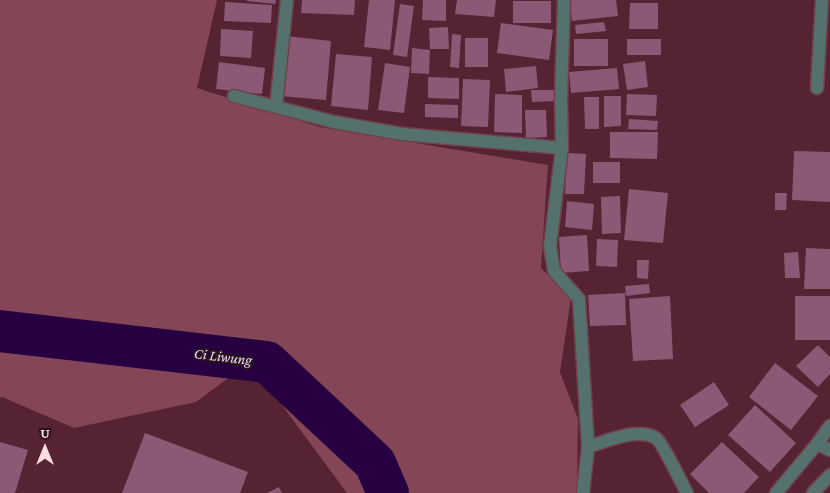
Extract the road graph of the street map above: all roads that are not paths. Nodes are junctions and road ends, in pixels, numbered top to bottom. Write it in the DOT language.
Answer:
graph roads {
  1 [pos="287,0"];
  2 [pos="564,0"];
  3 [pos="822,0"];
  4 [pos="817,88"];
  5 [pos="234,96"];
  6 [pos="276,107"];
  7 [pos="562,148"];
  8 [pos="830,426"];
  9 [pos="817,444"];
  10 [pos="588,448"];
  11 [pos="830,450"];
  12 [pos="830,475"];
  13 [pos="583,493"];
  14 [pos="687,493"];
  15 [pos="776,493"];
  16 [pos="813,493"];
  1 -- 6 [label="street"];
  2 -- 7 [label="street"];
  3 -- 4 [label="street"];
  5 -- 6 [label="street"];
  6 -- 7 [label="street"];
  7 -- 10 [label="street"];
  8 -- 9 [label="street"];
  9 -- 11 [label="street"];
  9 -- 15 [label="street"];
  10 -- 13 [label="street"];
  10 -- 14 [label="street"];
  12 -- 16 [label="street"];
}
